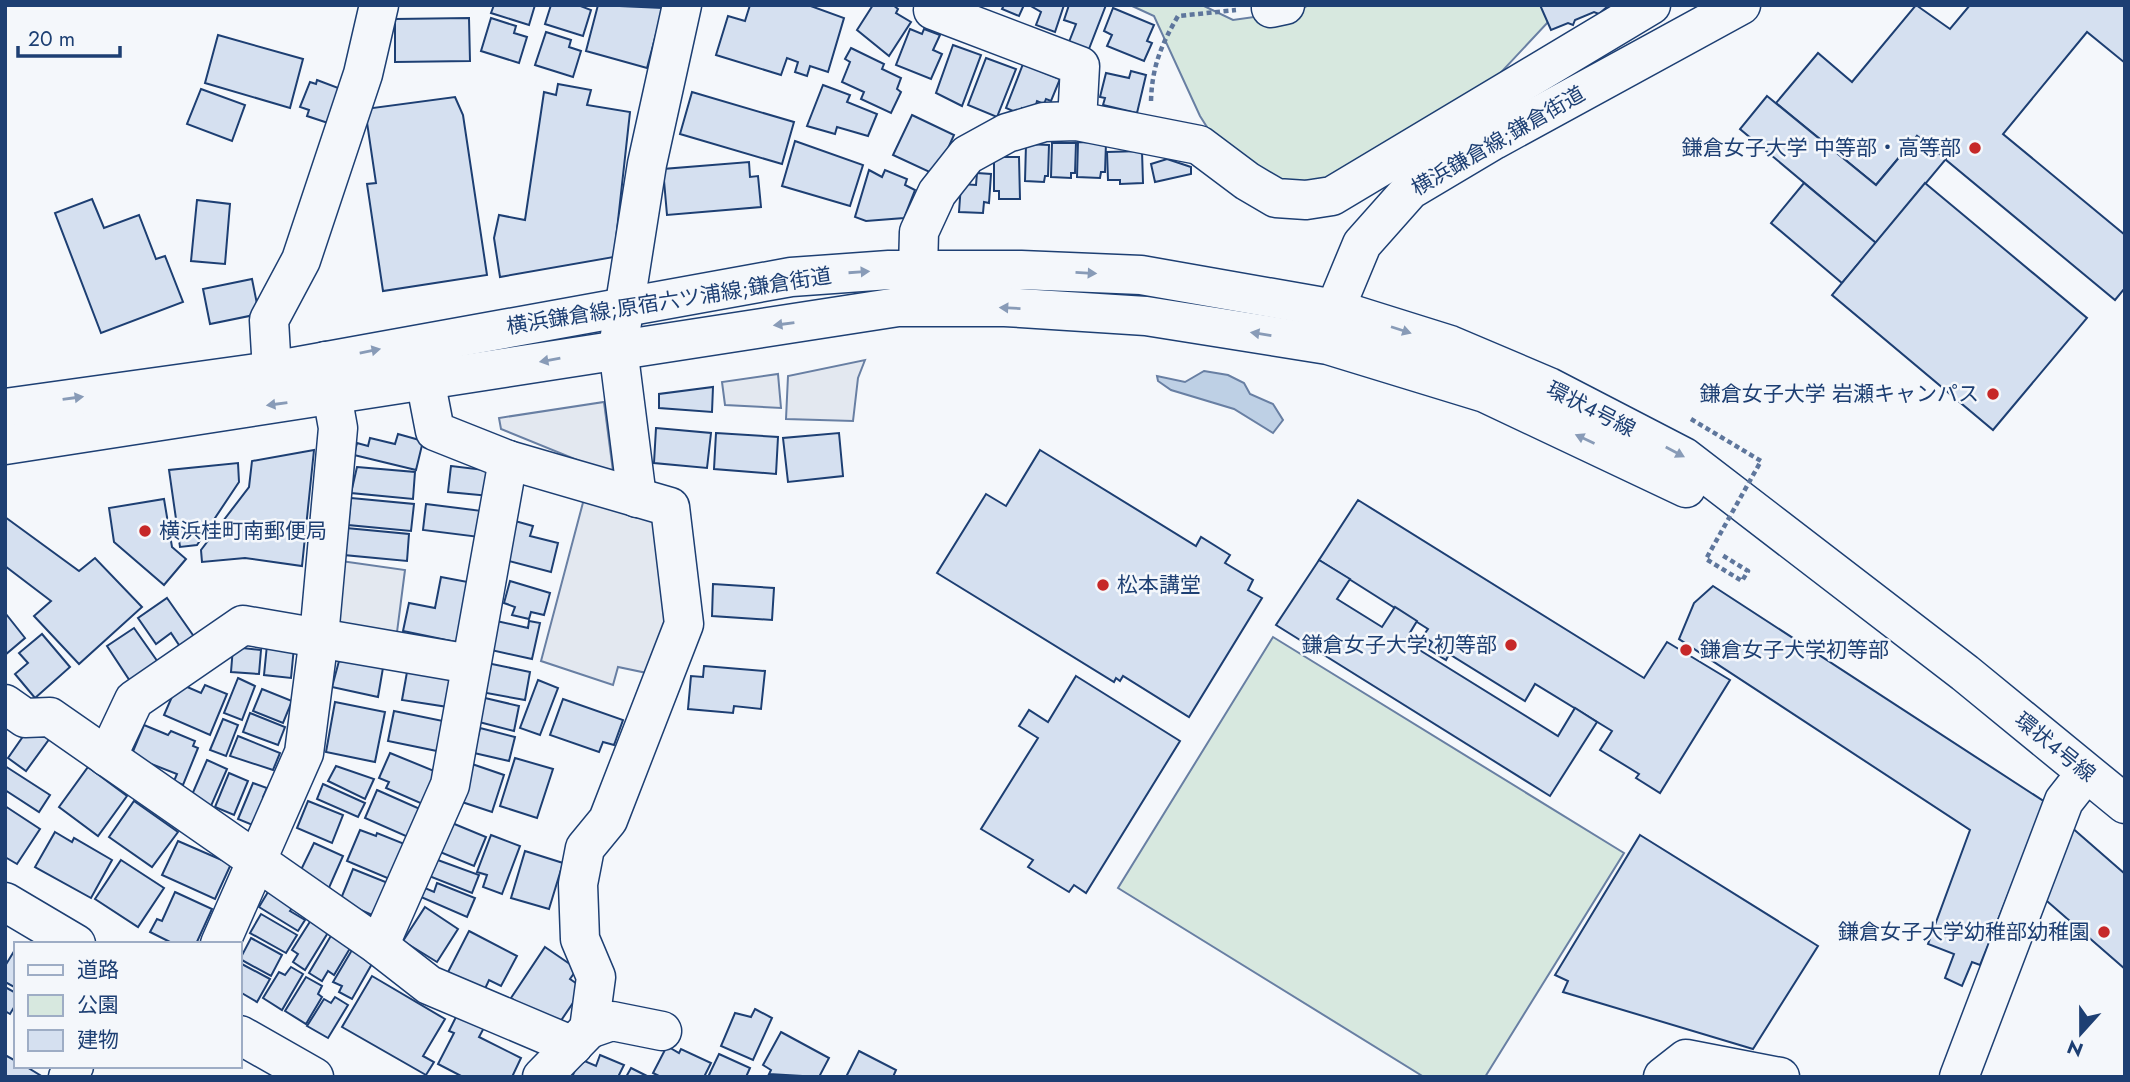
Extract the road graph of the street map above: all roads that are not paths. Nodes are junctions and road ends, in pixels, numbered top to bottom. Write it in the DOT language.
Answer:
graph roads {
  1 [pos="379,5"];
  2 [pos="682,5"];
  3 [pos="1651,5"];
  4 [pos="1741,5"];
  5 [pos="933,10"];
  6 [pos="1077,121"];
  7 [pos="918,270"];
  8 [pos="622,308"];
  9 [pos="1332,327"];
  10 [pos="418,342"];
  11 [pos="618,348"];
  12 [pos="272,370"];
  13 [pos="329,378"];
  14 [pos="425,382"];
  15 [pos="5,408"];
  16 [pos="5,446"];
  17 [pos="508,460"];
  18 [pos="637,498"];
  19 [pos="319,637"];
  20 [pos="470,664"];
  21 [pos="5,704"];
  22 [pos="107,757"];
  23 [pos="2086,773"];
  24 [pos="2125,804"];
  25 [pos="258,861"];
  26 [pos="5,902"];
  27 [pos="73,942"];
  28 [pos="221,942"];
  29 [pos="379,946"];
  30 [pos="662,1031"];
  31 [pos="242,1036"];
  32 [pos="581,1038"];
  33 [pos="314,1077"];
  34 [pos="542,1077"];
  35 [pos="1663,1077"];
  36 [pos="1780,1077"];
  37 [pos="1959,1077"];
  1 -- 12 [label="street"];
  2 -- 8 [label="street"];
  3 -- 6 [label="street"];
  4 -- 9 [label="street, 横浜鎌倉線;鎌倉街道"];
  5 -- 6 [label="street"];
  6 -- 7 [label="street"];
  8 -- 7 [label="street, 横浜鎌倉線;原宿六ツ浦線;鎌倉街道, one-way"];
  7 -- 9 [label="street, 横浜鎌倉線;原宿六ツ浦線;鎌倉街道, one-way"];
  8 -- 10 [label="street, 横浜鎌倉線;原宿六ツ浦線;鎌倉街道"];
  8 -- 11 [label="street"];
  9 -- 11 [label="street, 横浜鎌倉線;原宿六ツ浦線;鎌倉街道, one-way"];
  9 -- 23 [label="street, 環状4号線"];
  13 -- 10 [label="street, 横浜鎌倉線;原宿六ツ浦線;鎌倉街道, one-way"];
  10 -- 14 [label="street"];
  11 -- 14 [label="street, 横浜鎌倉線;原宿六ツ浦線;鎌倉街道, one-way"];
  11 -- 18 [label="street"];
  12 -- 13 [label="street, 横浜鎌倉線;原宿六ツ浦線;鎌倉街道"];
  15 -- 12 [label="street, 横浜鎌倉線;原宿六ツ浦線;鎌倉街道, one-way"];
  13 -- 14 [label="street, 横浜鎌倉線;原宿六ツ浦線;鎌倉街道"];
  13 -- 16 [label="street, 横浜鎌倉線;原宿六ツ浦線;鎌倉街道, one-way"];
  13 -- 19 [label="street"];
  14 -- 17 [label="street"];
  17 -- 18 [label="street"];
  17 -- 20 [label="street"];
  18 -- 32 [label="street"];
  19 -- 20 [label="street"];
  19 -- 22 [label="street"];
  19 -- 25 [label="street"];
  20 -- 29 [label="street"];
  21 -- 22 [label="street"];
  22 -- 25 [label="street"];
  23 -- 24 [label="street, 環状4号線"];
  23 -- 37 [label="street"];
  25 -- 28 [label="street"];
  25 -- 29 [label="street"];
  26 -- 27 [label="street"];
  29 -- 32 [label="street"];
  30 -- 32 [label="street"];
  31 -- 33 [label="street"];
  32 -- 34 [label="street"];
  35 -- 36 [label="street"];
}
